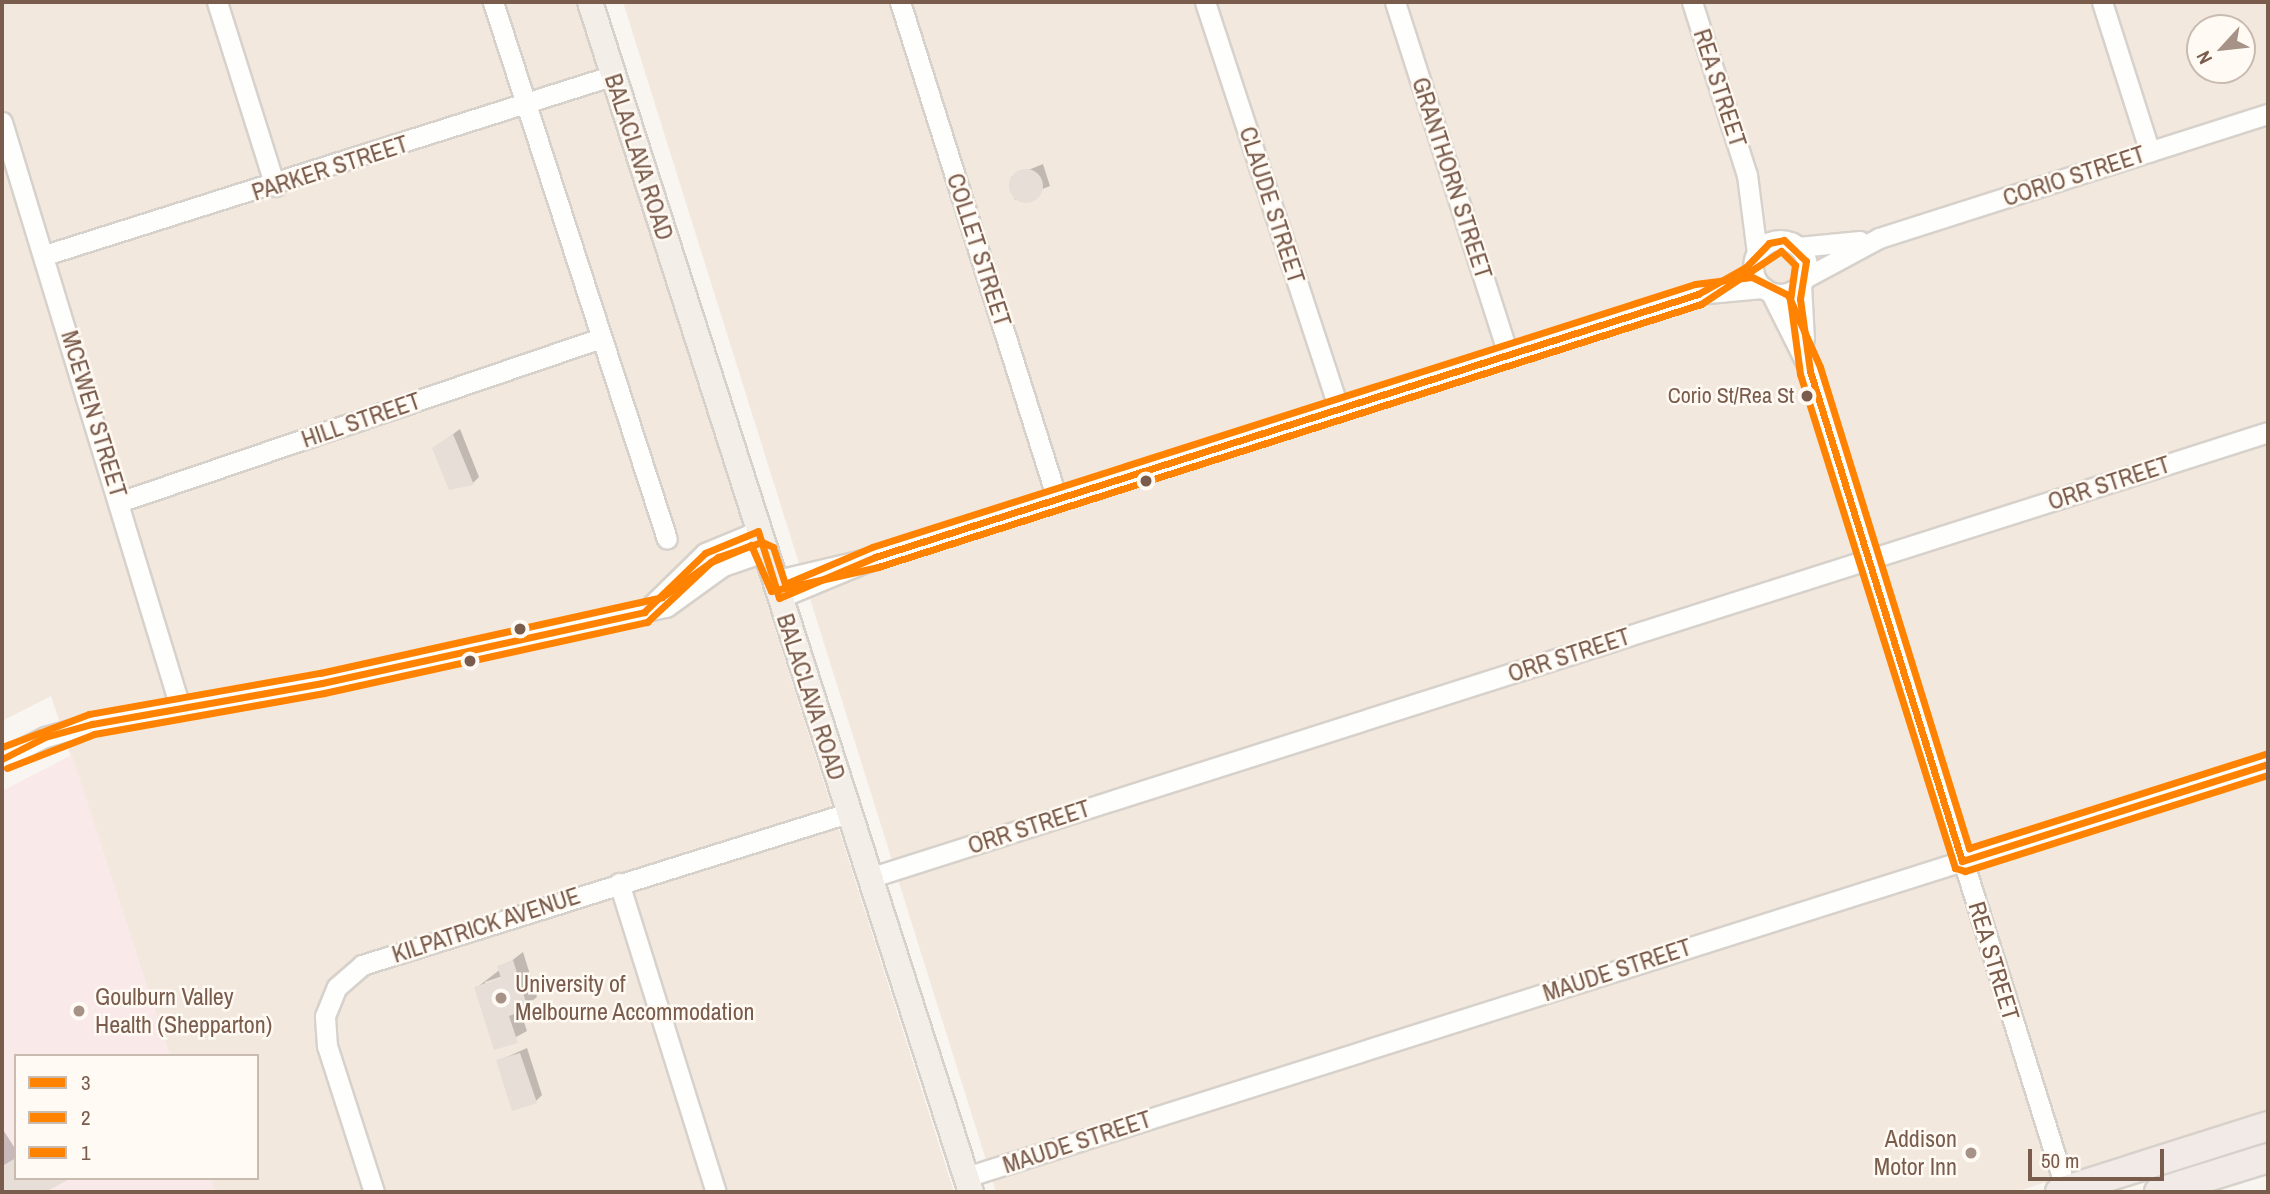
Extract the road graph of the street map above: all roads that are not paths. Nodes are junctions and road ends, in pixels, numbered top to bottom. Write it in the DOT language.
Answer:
graph roads {
  1 [pos="217,2"];
  2 [pos="493,2"];
  3 [pos="590,2"];
  4 [pos="901,2"];
  5 [pos="1205,2"];
  6 [pos="1395,2"];
  7 [pos="1692,2"];
  8 [pos="2102,2"];
  9 [pos="614,75"];
  10 [pos="525,104"];
  11 [pos="2268,114"];
  12 [pos="2,122"];
  13 [pos="2150,152"];
  14 [pos="1747,175"];
  15 [pos="275,186"];
  16 [pos="1879,239"];
  17 [pos="1791,244"];
  18 [pos="45,255"];
  19 [pos="1756,257"];
  20 [pos="1803,281"];
  21 [pos="1767,290"];
  22 [pos="1698,294"];
  23 [pos="601,338"];
  24 [pos="1508,355"];
  25 [pos="1810,371"];
  26 [pos="1339,409"];
  27 [pos="2268,432"];
  28 [pos="1057,499"];
  29 [pos="122,501"];
  30 [pos="667,539"];
  31 [pos="761,542"];
  32 [pos="1870,559"];
  33 [pos="776,589"];
  34 [pos="180,707"];
  35 [pos="2,759"];
  36 [pos="2268,764"];
  37 [pos="848,813"];
  38 [pos="1962,861"];
  39 [pos="869,878"];
  40 [pos="619,883"];
  41 [pos="2268,1126"];
  42 [pos="2268,1158"];
  43 [pos="968,1184"];
  44 [pos="374,1192"];
  45 [pos="716,1192"];
  46 [pos="2064,1192"];
  47 [pos="2159,1192"];
  1 -- 15 [label="street"];
  2 -- 10 [label="street"];
  3 -- 9 [label="main road, BALACLAVA ROAD"];
  4 -- 28 [label="street, COLLET STREET"];
  5 -- 26 [label="street, CLAUDE STREET"];
  6 -- 24 [label="street, GRANTHORN STREET"];
  7 -- 14 [label="street, REA STREET"];
  8 -- 13 [label="street"];
  9 -- 10 [label="street, PARKER STREET"];
  9 -- 31 [label="main road, BALACLAVA ROAD"];
  10 -- 15 [label="street, PARKER STREET"];
  10 -- 23 [label="street"];
  11 -- 13 [label="street, CORIO STREET"];
  12 -- 18 [label="street, MCEWEN STREET"];
  13 -- 16 [label="street, CORIO STREET"];
  14 -- 17 [label="street, REA STREET"];
  14 -- 19 [label="street, REA STREET"];
  15 -- 18 [label="street, PARKER STREET"];
  16 -- 17 [label="street, CORIO STREET"];
  16 -- 20 [label="street, CORIO STREET"];
  17 -- 19 [label="street"];
  17 -- 20 [label="street"];
  18 -- 29 [label="street, MCEWEN STREET"];
  19 -- 21 [label="street"];
  19 -- 22 [label="street"];
  20 -- 21 [label="street"];
  20 -- 25 [label="street, REA STREET"];
  21 -- 22 [label="street"];
  21 -- 25 [label="street, REA STREET"];
  22 -- 24 [label="street"];
  23 -- 29 [label="street, HILL STREET"];
  23 -- 30 [label="street"];
  24 -- 26 [label="street"];
  25 -- 32 [label="street, REA STREET"];
  26 -- 28 [label="street"];
  27 -- 32 [label="street, ORR STREET"];
  28 -- 33 [label="street"];
  29 -- 34 [label="street, MCEWEN STREET"];
  31 -- 33 [label="main road, BALACLAVA ROAD"];
  31 -- 34 [label="street"];
  32 -- 38 [label="street, REA STREET"];
  32 -- 39 [label="street, ORR STREET"];
  33 -- 37 [label="main road, BALACLAVA ROAD"];
  34 -- 35 [label="street"];
  36 -- 38 [label="street, MAUDE STREET"];
  37 -- 39 [label="main road, BALACLAVA ROAD"];
  37 -- 40 [label="street, KILPATRICK AVENUE"];
  38 -- 43 [label="street, MAUDE STREET"];
  38 -- 46 [label="street, REA STREET"];
  39 -- 43 [label="main road, BALACLAVA ROAD"];
  40 -- 44 [label="street, KILPATRICK AVENUE"];
  40 -- 45 [label="street"];
  41 -- 46 [label="highway"];
  42 -- 47 [label="highway"];
}
